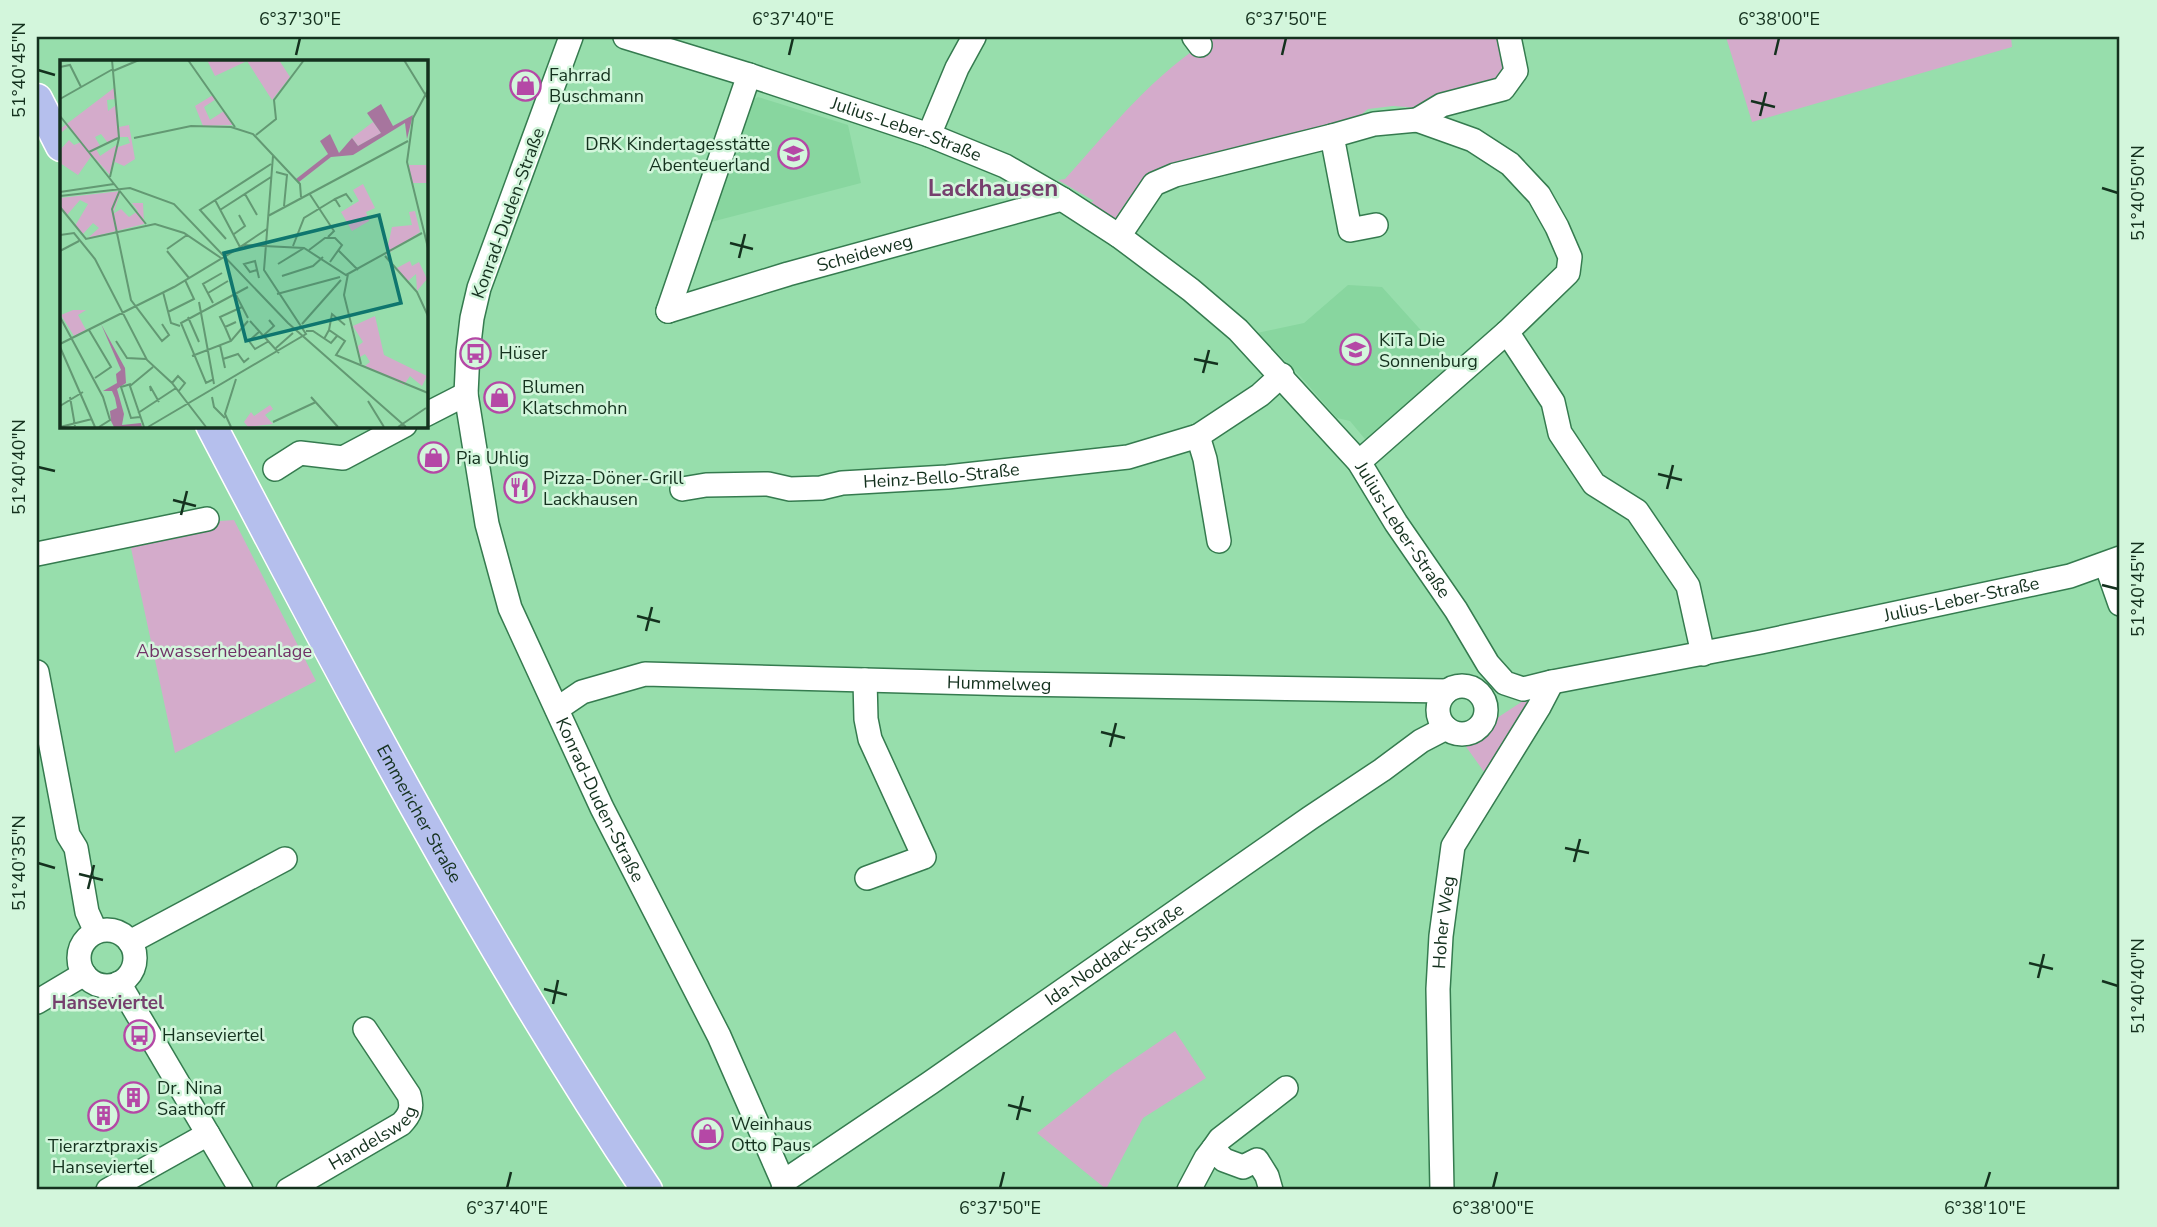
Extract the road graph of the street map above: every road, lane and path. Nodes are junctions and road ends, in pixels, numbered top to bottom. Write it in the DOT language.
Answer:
graph roads {
  1 [pos="571,37"];
  2 [pos="625,37"];
  3 [pos="974,37"];
  4 [pos="1509,37"];
  5 [pos="749,75"];
  6 [pos="37,99"];
  7 [pos="1417,120"];
  8 [pos="929,135"];
  9 [pos="1332,136"];
  10 [pos="60,144"];
  11 [pos="1062,199"];
  12 [pos="1376,225"];
  13 [pos="1119,236"];
  14 [pos="1507,332"];
  15 [pos="1282,375"];
  16 [pos="466,394"];
  17 [pos="427,414"];
  18 [pos="212,427"];
  19 [pos="397,427"];
  20 [pos="378,432"];
  21 [pos="1198,436"];
  22 [pos="1359,462"];
  23 [pos="275,469"];
  24 [pos="682,489"];
  25 [pos="207,519"];
  26 [pos="1219,541"];
  27 [pos="37,554"];
  28 [pos="2113,561"];
  29 [pos="2120,604"];
  30 [pos="1703,654"];
  31 [pos="37,672"];
  32 [pos="865,680"];
  33 [pos="1552,682"];
  34 [pos="1447,691"];
  35 [pos="557,709"];
  36 [pos="1446,728"];
  37 [pos="45,761"];
  38 [pos="285,859"];
  39 [pos="867,878"];
  40 [pos="96,932"];
  41 [pos="130,942"];
  42 [pos="84,974"];
  43 [pos="119,983"];
  44 [pos="37,1002"];
  45 [pos="365,1029"];
  46 [pos="1286,1088"];
  47 [pos="1236,1126"];
  48 [pos="208,1134"];
  49 [pos="1213,1149"];
  50 [pos="1265,1175"];
  51 [pos="783,1186"];
  52 [pos="108,1190"];
  53 [pos="241,1190"];
  54 [pos="288,1190"];
  55 [pos="647,1190"];
  56 [pos="1189,1190"];
  57 [pos="1442,1190"];
  1 -- 16 [label="street, Konrad-Duden-Straße"];
  2 -- 5 [label="street, Julius-Leber-Straße"];
  3 -- 8 [label="street"];
  4 -- 7 [label="street"];
  5 -- 8 [label="street, Julius-Leber-Straße"];
  5 -- 11 [label="street, Scheideweg"];
  6 -- 10 [label="main road"];
  7 -- 9 [label="street"];
  7 -- 14 [label="street"];
  8 -- 11 [label="street, Julius-Leber-Straße"];
  9 -- 12 [label="street"];
  9 -- 13 [label="street"];
  11 -- 13 [label="street, Julius-Leber-Straße"];
  13 -- 15 [label="street, Julius-Leber-Straße"];
  14 -- 22 [label="street"];
  14 -- 30 [label="street"];
  15 -- 21 [label="street, Heinz-Bello-Straße"];
  15 -- 22 [label="street, Julius-Leber-Straße"];
  16 -- 17 [label="street"];
  16 -- 35 [label="street, Konrad-Duden-Straße"];
  18 -- 55 [label="main road, Emmericher Straße"];
  19 -- 20 [label="street"];
  20 -- 23 [label="street"];
  21 -- 24 [label="street, Heinz-Bello-Straße"];
  21 -- 26 [label="street"];
  22 -- 33 [label="street, Julius-Leber-Straße"];
  25 -- 27 [label="street"];
  28 -- 29 [label="street"];
  28 -- 30 [label="street, Julius-Leber-Straße"];
  30 -- 33 [label="street, Julius-Leber-Straße"];
  31 -- 37 [label="street"];
  32 -- 34 [label="street, Hummelweg"];
  32 -- 35 [label="street, Hummelweg"];
  32 -- 39 [label="street"];
  33 -- 57 [label="street, Hoher Weg"];
  34 -- 36 [label="street"];
  34 -- 36 [label="street, Ida-Noddack-Straße"];
  35 -- 51 [label="street, Konrad-Duden-Straße"];
  36 -- 51 [label="street, Ida-Noddack-Straße"];
  37 -- 40 [label="street"];
  38 -- 41 [label="street"];
  40 -- 41 [label="street"];
  40 -- 42 [label="street"];
  41 -- 43 [label="street"];
  42 -- 43 [label="street"];
  42 -- 44 [label="street"];
  43 -- 48 [label="street"];
  45 -- 54 [label="street, Handelsweg"];
  46 -- 47 [label="street"];
  47 -- 49 [label="street"];
  47 -- 50 [label="street"];
  48 -- 52 [label="street"];
  48 -- 53 [label="street"];
  49 -- 50 [label="street"];
  49 -- 56 [label="street"];
}
